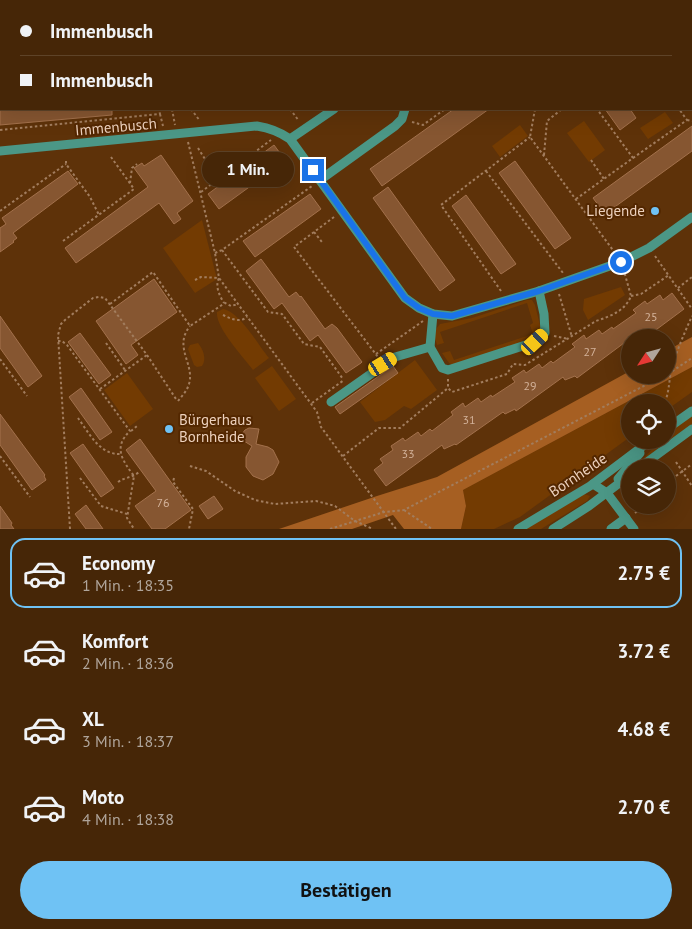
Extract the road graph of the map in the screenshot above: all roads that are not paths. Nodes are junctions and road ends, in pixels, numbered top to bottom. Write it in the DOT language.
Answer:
graph roads {
  1 [pos="333,110"];
  2 [pos="405,110"];
  3 [pos="290,140"];
  4 [pos="0,152"];
  5 [pos="320,180"];
  6 [pos="692,216"];
  7 [pos="539,291"];
  8 [pos="433,314"];
  9 [pos="430,347"];
  10 [pos="331,402"];
  11 [pos="692,411"];
  12 [pos="676,422"];
  13 [pos="692,429"];
  14 [pos="639,449"];
  15 [pos="644,449"];
  16 [pos="651,459"];
  17 [pos="621,482"];
  18 [pos="592,484"];
  19 [pos="607,493"];
  20 [pos="626,518"];
  21 [pos="518,529"];
  22 [pos="552,529"];
  23 [pos="612,529"];
  24 [pos="634,529"];
  1 -- 3 [label="street"];
  2 -- 5 [label="street"];
  3 -- 4 [label="street, Immenbusch"];
  3 -- 5 [label="street, Immenbusch"];
  5 -- 8 [label="street, Immenbusch"];
  6 -- 7 [label="street, Immenbusch"];
  7 -- 8 [label="street, Immenbusch"];
  7 -- 9 [label="street"];
  8 -- 9 [label="street"];
  9 -- 10 [label="street"];
  11 -- 12 [label="street"];
  13 -- 16 [label="street"];
  14 -- 18 [label="street, Bornheide"];
  15 -- 19 [label="street"];
  17 -- 19 [label="street, Bornheide"];
  18 -- 19 [label="street"];
  18 -- 21 [label="street, Bornheide"];
  19 -- 20 [label="street"];
  19 -- 22 [label="street, Bornheide"];
  20 -- 23 [label="street"];
  20 -- 24 [label="street"];
}
